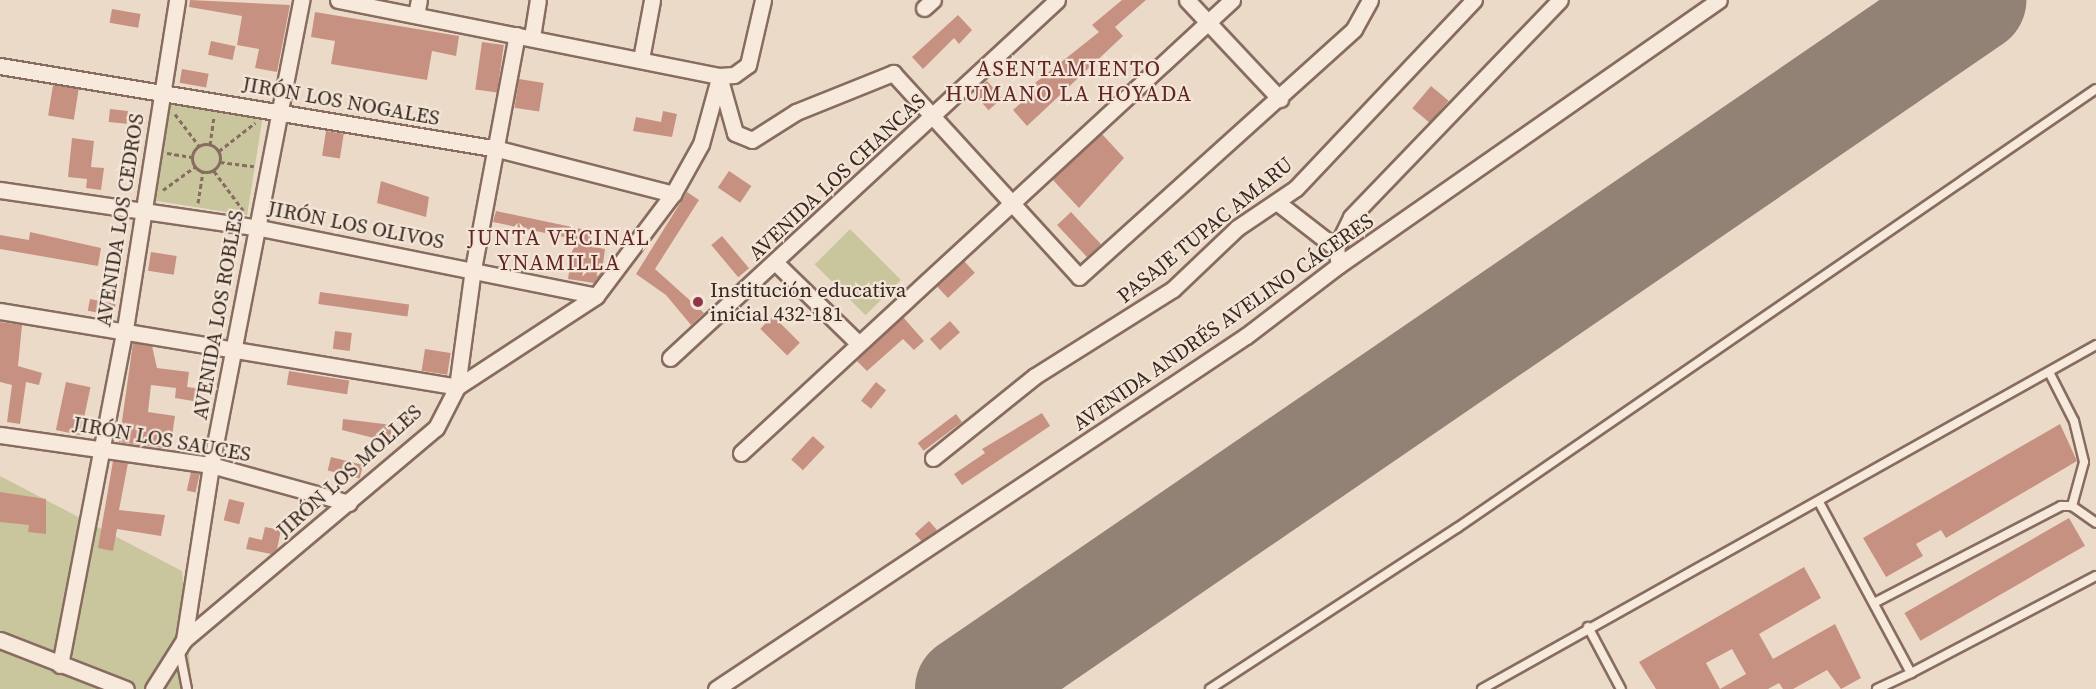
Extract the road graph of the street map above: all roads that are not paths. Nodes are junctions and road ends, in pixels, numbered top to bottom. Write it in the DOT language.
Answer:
graph roads {
  1 [pos="177,0"];
  2 [pos="301,0"];
  3 [pos="338,0"];
  4 [pos="538,0"];
  5 [pos="652,0"];
  6 [pos="763,0"];
  7 [pos="1057,0"];
  8 [pos="1187,0"];
  9 [pos="1232,0"];
  10 [pos="1370,0"];
  11 [pos="1474,0"];
  12 [pos="1560,0"];
  13 [pos="1719,0"];
  14 [pos="418,8"];
  15 [pos="1208,22"];
  16 [pos="524,36"];
  17 [pos="641,59"];
  18 [pos="0,66"];
  19 [pos="719,76"];
  20 [pos="2096,89"];
  21 [pos="161,94"];
  22 [pos="1280,99"];
  23 [pos="270,114"];
  24 [pos="936,116"];
  25 [pos="498,149"];
  26 [pos="0,190"];
  27 [pos="672,194"];
  28 [pos="1012,201"];
  29 [pos="1278,203"];
  30 [pos="145,211"];
  31 [pos="251,221"];
  32 [pos="1336,248"];
  33 [pos="776,263"];
  34 [pos="1339,265"];
  35 [pos="473,269"];
  36 [pos="596,296"];
  37 [pos="0,311"];
  38 [pos="125,329"];
  39 [pos="858,343"];
  40 [pos="2096,345"];
  41 [pos="234,348"];
  42 [pos="670,358"];
  43 [pos="2049,372"];
  44 [pos="457,387"];
  45 [pos="0,435"];
  46 [pos="103,446"];
  47 [pos="741,453"];
  48 [pos="933,458"];
  49 [pos="211,465"];
  50 [pos="349,503"];
  51 [pos="1820,504"];
  52 [pos="2072,506"];
  53 [pos="2096,523"];
  54 [pos="2096,576"];
  55 [pos="1874,603"];
  56 [pos="1588,627"];
  57 [pos="0,640"];
  58 [pos="182,646"];
  59 [pos="60,665"];
  60 [pos="1911,673"];
  61 [pos="126,689"];
  62 [pos="153,689"];
  63 [pos="187,689"];
  64 [pos="716,689"];
  65 [pos="1210,689"];
  66 [pos="1482,689"];
  67 [pos="1621,689"];
  68 [pos="1877,689"];
  1 -- 21 [label="street, AVENIDA LOS CEDROS"];
  2 -- 23 [label="street, AVENIDA LOS ROBLES"];
  3 -- 14 [label="street"];
  4 -- 16 [label="street"];
  5 -- 17 [label="street"];
  6 -- 19 [label="street"];
  7 -- 24 [label="street, AVENIDA LOS CHANCAS"];
  8 -- 15 [label="street"];
  9 -- 15 [label="street"];
  10 -- 22 [label="street"];
  11 -- 29 [label="street, PASAJE TUPAC AMARU"];
  12 -- 32 [label="street"];
  13 -- 34 [label="street, AVENIDA ANDRÉS AVELINO CÁCERES"];
  14 -- 16 [label="street"];
  15 -- 22 [label="street"];
  15 -- 28 [label="street"];
  16 -- 17 [label="street"];
  16 -- 25 [label="street"];
  17 -- 19 [label="street"];
  18 -- 21 [label="street, JIRÓN LOS NOGALES"];
  19 -- 24 [label="street"];
  19 -- 27 [label="street, JIRÓN LOS MOLLES"];
  20 -- 65 [label="lane"];
  21 -- 23 [label="street, JIRÓN LOS NOGALES"];
  21 -- 30 [label="street, AVENIDA LOS CEDROS"];
  22 -- 28 [label="street"];
  23 -- 25 [label="street, JIRÓN LOS NOGALES"];
  23 -- 31 [label="street, AVENIDA LOS ROBLES"];
  24 -- 28 [label="street"];
  24 -- 33 [label="street, AVENIDA LOS CHANCAS"];
  25 -- 27 [label="street, JIRÓN LOS NOGALES"];
  25 -- 35 [label="street"];
  26 -- 30 [label="street, JIRÓN LOS OLIVOS"];
  27 -- 36 [label="street, JIRÓN LOS MOLLES"];
  28 -- 39 [label="street"];
  29 -- 32 [label="street"];
  29 -- 48 [label="street, PASAJE TUPAC AMARU"];
  30 -- 31 [label="street, JIRÓN LOS OLIVOS"];
  30 -- 38 [label="street, AVENIDA LOS CEDROS"];
  31 -- 35 [label="street, JIRÓN LOS OLIVOS"];
  31 -- 41 [label="street, AVENIDA LOS ROBLES"];
  32 -- 34 [label="street"];
  33 -- 39 [label="street"];
  33 -- 42 [label="street, AVENIDA LOS CHANCAS"];
  34 -- 64 [label="street, AVENIDA ANDRÉS AVELINO CÁCERES"];
  35 -- 36 [label="street, JIRÓN LOS OLIVOS"];
  35 -- 44 [label="street"];
  36 -- 44 [label="street, JIRÓN LOS MOLLES"];
  37 -- 38 [label="street"];
  38 -- 41 [label="street"];
  38 -- 46 [label="street, AVENIDA LOS CEDROS"];
  39 -- 47 [label="street"];
  40 -- 43 [label="lane"];
  41 -- 44 [label="street"];
  41 -- 49 [label="street, AVENIDA LOS ROBLES"];
  43 -- 51 [label="lane"];
  43 -- 52 [label="lane"];
  44 -- 50 [label="street, JIRÓN LOS MOLLES"];
  45 -- 46 [label="street, JIRÓN LOS SAUCES"];
  46 -- 49 [label="street, JIRÓN LOS SAUCES"];
  46 -- 59 [label="street, AVENIDA LOS CEDROS"];
  49 -- 50 [label="street, JIRÓN LOS SAUCES"];
  49 -- 58 [label="street, AVENIDA LOS ROBLES"];
  50 -- 58 [label="street, JIRÓN LOS MOLLES"];
  51 -- 55 [label="lane"];
  51 -- 56 [label="lane"];
  52 -- 53 [label="lane"];
  52 -- 55 [label="lane"];
  54 -- 60 [label="lane"];
  55 -- 60 [label="lane"];
  56 -- 66 [label="lane"];
  56 -- 67 [label="lane"];
  57 -- 59 [label="street"];
  58 -- 62 [label="street"];
  58 -- 63 [label="lane"];
  59 -- 61 [label="street"];
  60 -- 68 [label="lane"];
}
